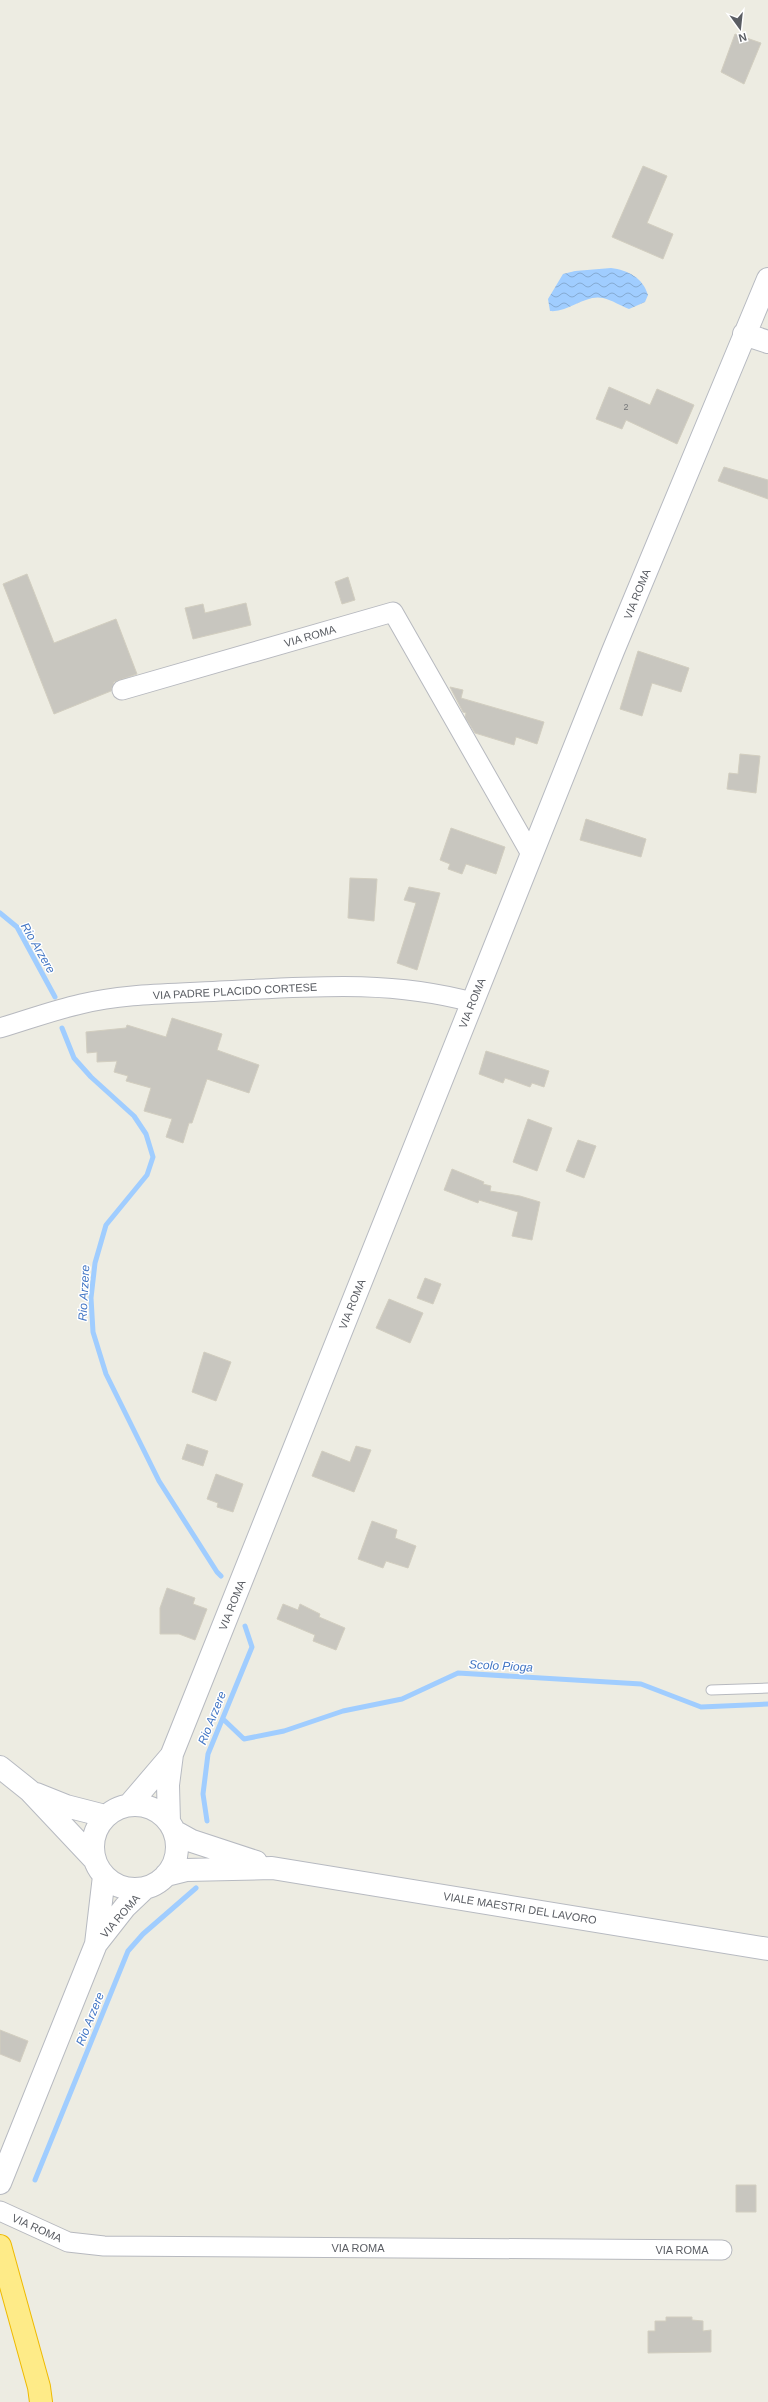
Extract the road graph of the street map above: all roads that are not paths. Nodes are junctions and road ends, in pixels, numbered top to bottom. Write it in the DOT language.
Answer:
graph roads {
  1 [pos="768,279"];
  2 [pos="744,334"];
  3 [pos="768,342"];
  4 [pos="122,690"];
  5 [pos="531,854"];
  6 [pos="472,1002"];
  7 [pos="0,1028"];
  8 [pos="768,1688"];
  9 [pos="711,1690"];
  10 [pos="172,1754"];
  11 [pos="0,1767"];
  12 [pos="30,1791"];
  13 [pos="130,1804"];
  14 [pos="105,1816"];
  15 [pos="172,1826"];
  16 [pos="93,1858"];
  17 [pos="272,1868"];
  18 [pos="166,1875"];
  19 [pos="104,1876"];
  20 [pos="145,1888"];
  21 [pos="96,1944"];
  22 [pos="768,1949"];
  23 [pos="0,2183"];
  24 [pos="0,2211"];
  25 [pos="0,2246"];
  26 [pos="722,2250"];
  27 [pos="40,2394"];
  1 -- 2 [label="main road, VIA ROMA"];
  2 -- 3 [label="main road"];
  2 -- 5 [label="main road, VIA ROMA"];
  4 -- 5 [label="street, VIA ROMA"];
  5 -- 6 [label="main road, VIA ROMA"];
  6 -- 7 [label="street, VIA PADRE PLACIDO CORTESE"];
  6 -- 10 [label="main road, VIA ROMA"];
  8 -- 9 [label="lane"];
  10 -- 13 [label="main road, VIA ROMA"];
  10 -- 15 [label="main road, VIA ROMA"];
  11 -- 12 [label="main road"];
  12 -- 14 [label="main road"];
  12 -- 16 [label="main road"];
  13 -- 14 [label="main road"];
  13 -- 15 [label="main road"];
  14 -- 16 [label="main road"];
  15 -- 17 [label="main road, VIALE MAESTRI DEL LAVORO"];
  15 -- 18 [label="main road"];
  16 -- 19 [label="main road"];
  17 -- 18 [label="main road, VIALE MAESTRI DEL LAVORO"];
  17 -- 22 [label="main road, VIALE MAESTRI DEL LAVORO"];
  18 -- 20 [label="main road"];
  19 -- 20 [label="main road"];
  19 -- 21 [label="main road, VIA ROMA"];
  20 -- 21 [label="main road, VIA ROMA"];
  21 -- 23 [label="main road, VIA ROMA"];
  24 -- 26 [label="street, VIA ROMA"];
  25 -- 27 [label="highway"];
}
